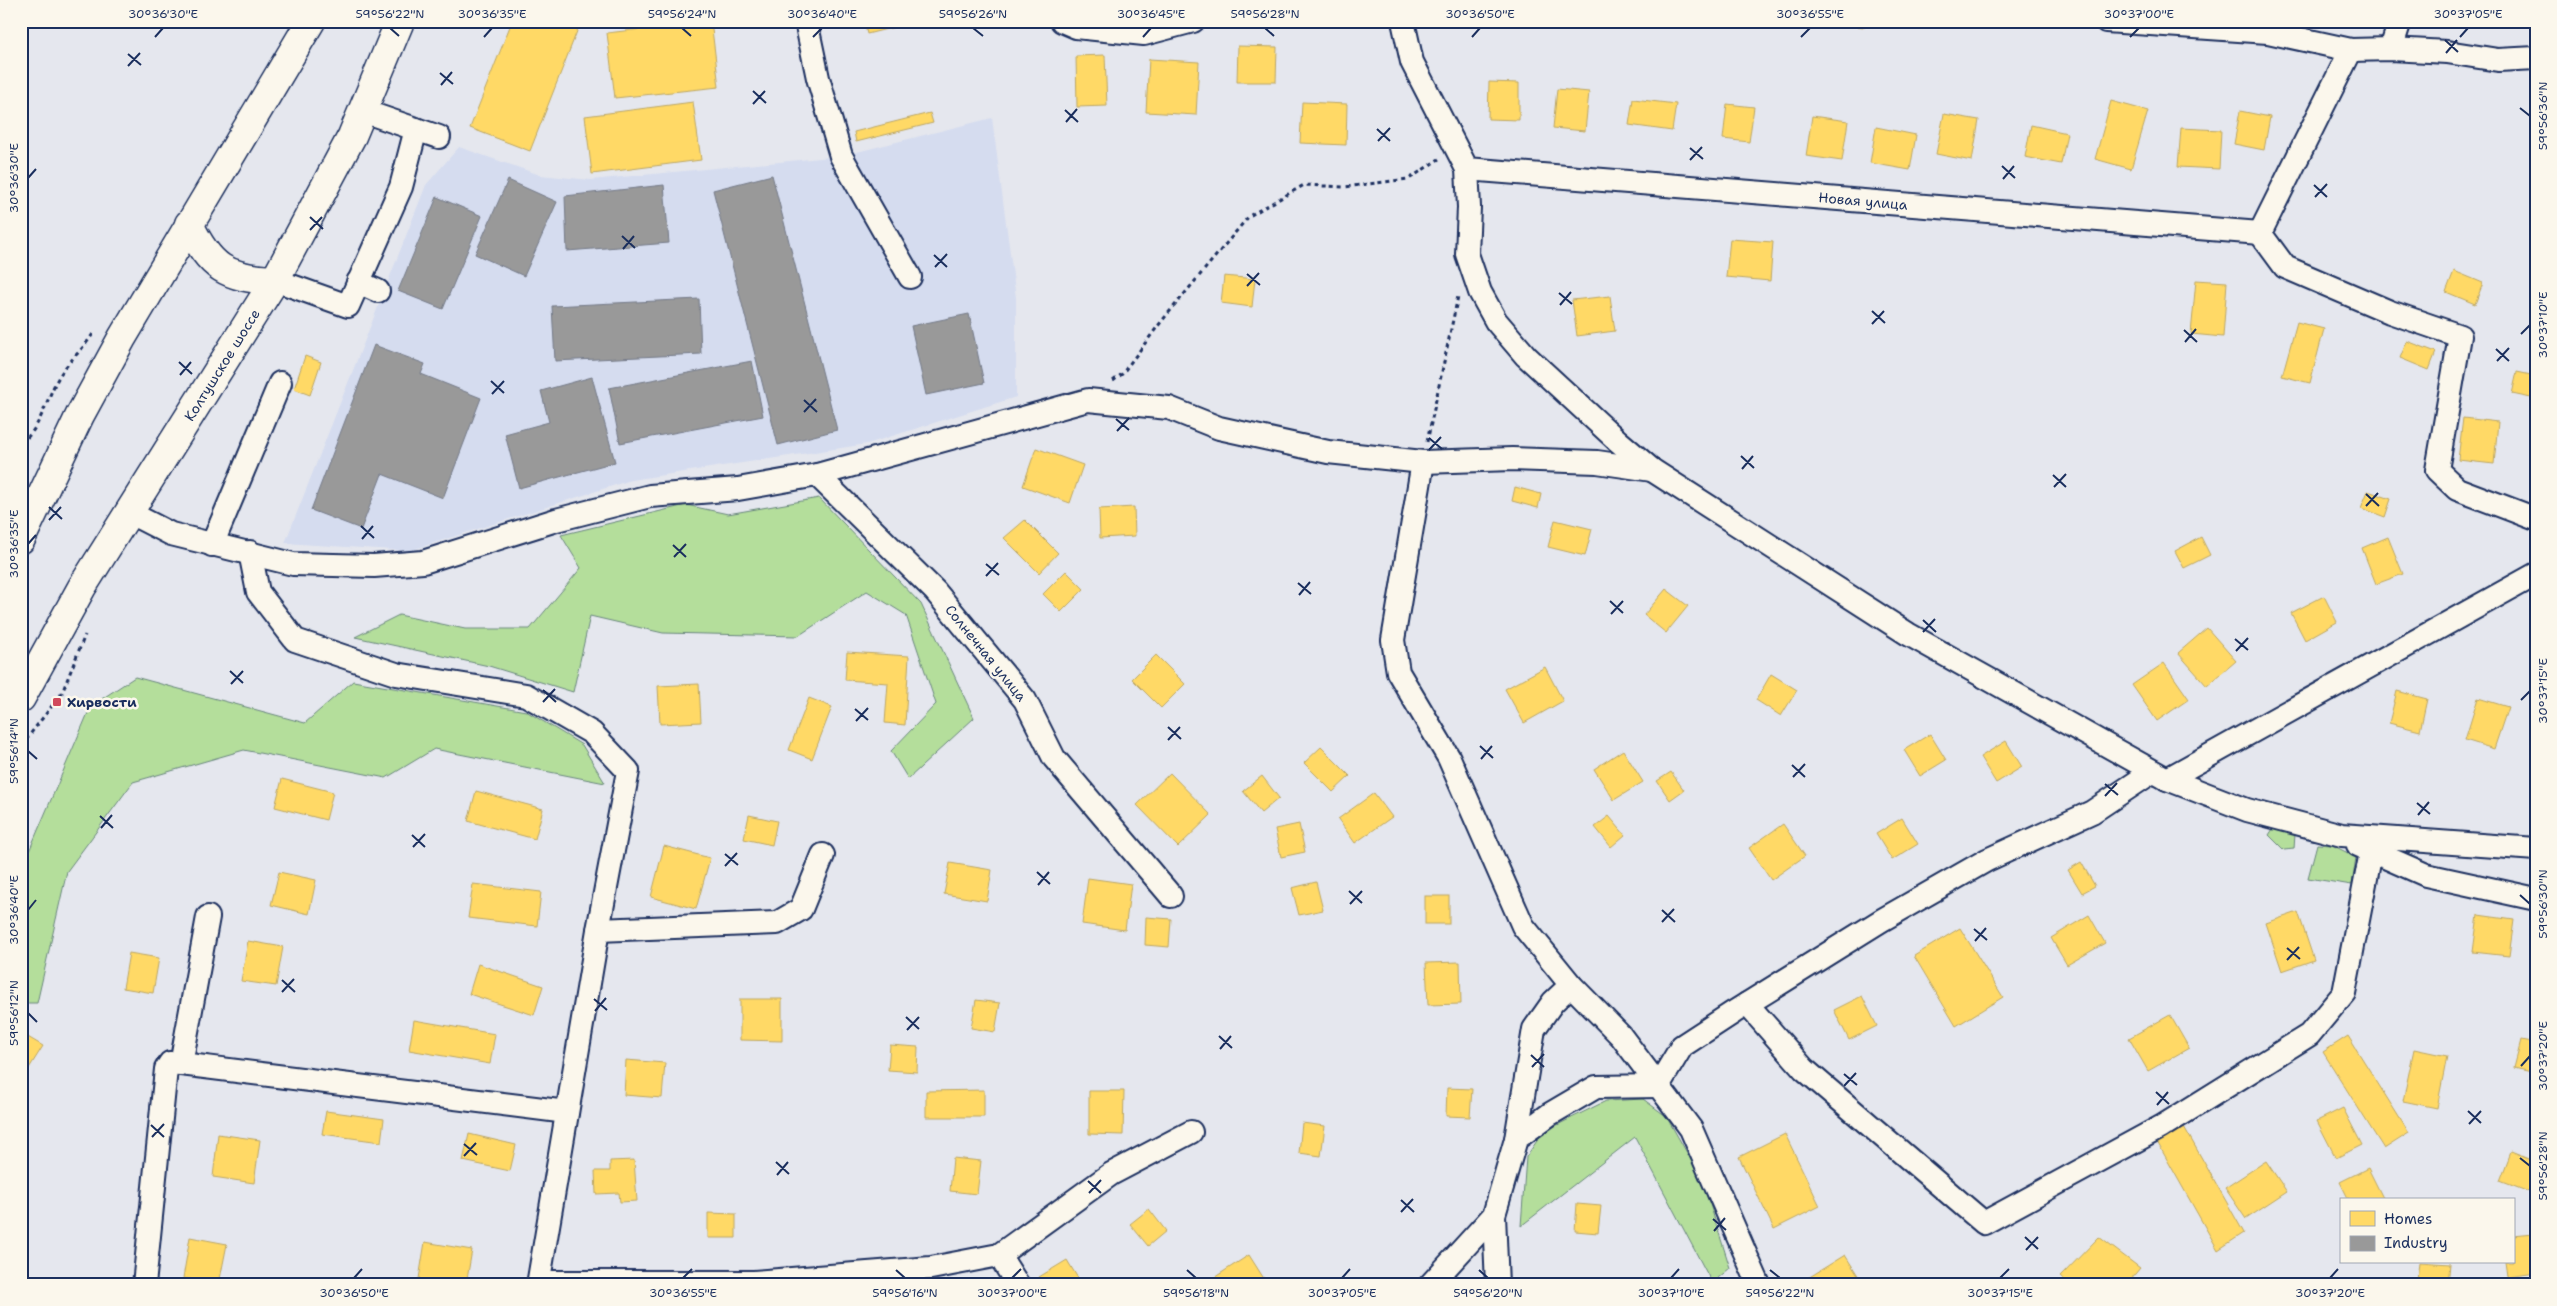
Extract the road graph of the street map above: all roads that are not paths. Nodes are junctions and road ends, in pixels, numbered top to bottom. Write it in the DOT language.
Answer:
graph roads {
  1 [pos="311,21"];
  2 [pos="400,21"];
  3 [pos="806,21"];
  4 [pos="1062,21"];
  5 [pos="1192,21"];
  6 [pos="1403,21"];
  7 [pos="2106,21"];
  8 [pos="2400,21"];
  9 [pos="2391,49"];
  10 [pos="2350,50"];
  11 [pos="2536,58"];
  12 [pos="363,111"];
  13 [pos="416,129"];
  14 [pos="439,137"];
  15 [pos="1467,169"];
  16 [pos="189,224"];
  17 [pos="2260,233"];
  18 [pos="910,276"];
  19 [pos="275,280"];
  20 [pos="280,382"];
  21 [pos="1422,462"];
  22 [pos="1652,470"];
  23 [pos="817,475"];
  24 [pos="128,512"];
  25 [pos="2536,518"];
  26 [pos="23,530"];
  27 [pos="212,546"];
  28 [pos="250,552"];
  29 [pos="2536,574"];
  30 [pos="21,698"];
  31 [pos="2160,775"];
  32 [pos="2342,835"];
  33 [pos="2536,850"];
  34 [pos="2371,852"];
  35 [pos="823,855"];
  36 [pos="1171,896"];
  37 [pos="2536,899"];
  38 [pos="208,917"];
  39 [pos="598,930"];
  40 [pos="1571,985"];
  41 [pos="1747,1004"];
  42 [pos="181,1064"];
  43 [pos="1658,1086"];
  44 [pos="567,1112"];
  45 [pos="1191,1132"];
  46 [pos="1516,1139"];
  47 [pos="1494,1215"];
  48 [pos="999,1255"];
  49 [pos="538,1284"];
  50 [pos="144,1285"];
  51 [pos="1018,1285"];
  52 [pos="1430,1285"];
  53 [pos="1497,1285"];
  54 [pos="1759,1285"];
  1 -- 16 [label="main road"];
  2 -- 12 [label="main road, Колтушское шоссе"];
  3 -- 18 [label="street"];
  4 -- 5 [label="street"];
  6 -- 15 [label="street"];
  7 -- 10 [label="street"];
  8 -- 9 [label="street"];
  9 -- 10 [label="street"];
  9 -- 11 [label="street"];
  10 -- 17 [label="street"];
  12 -- 13 [label="street"];
  12 -- 19 [label="main road, Колтушское шоссе"];
  13 -- 14 [label="street"];
  13 -- 19 [label="street"];
  15 -- 17 [label="street, Новая улица"];
  15 -- 22 [label="street"];
  16 -- 19 [label="main road"];
  16 -- 26 [label="main road"];
  17 -- 25 [label="street"];
  19 -- 24 [label="main road, Колтушское шоссе"];
  20 -- 27 [label="street"];
  21 -- 22 [label="street"];
  21 -- 23 [label="street"];
  21 -- 40 [label="street"];
  22 -- 31 [label="street"];
  23 -- 28 [label="street"];
  23 -- 36 [label="street, Солнечная улица"];
  24 -- 27 [label="street"];
  24 -- 30 [label="main road, Колтушское шоссе"];
  27 -- 28 [label="street"];
  28 -- 39 [label="street"];
  29 -- 31 [label="street"];
  31 -- 32 [label="street"];
  31 -- 41 [label="street"];
  32 -- 33 [label="street"];
  32 -- 34 [label="street"];
  34 -- 37 [label="street"];
  34 -- 41 [label="street"];
  35 -- 39 [label="street"];
  38 -- 42 [label="street"];
  39 -- 44 [label="street"];
  40 -- 43 [label="street"];
  40 -- 46 [label="street"];
  41 -- 43 [label="street"];
  42 -- 44 [label="street"];
  42 -- 50 [label="street"];
  43 -- 46 [label="street"];
  43 -- 54 [label="street"];
  44 -- 49 [label="street"];
  45 -- 48 [label="street"];
  46 -- 47 [label="street"];
  47 -- 52 [label="street"];
  47 -- 53 [label="street"];
  48 -- 49 [label="street"];
  48 -- 51 [label="street"];
}
